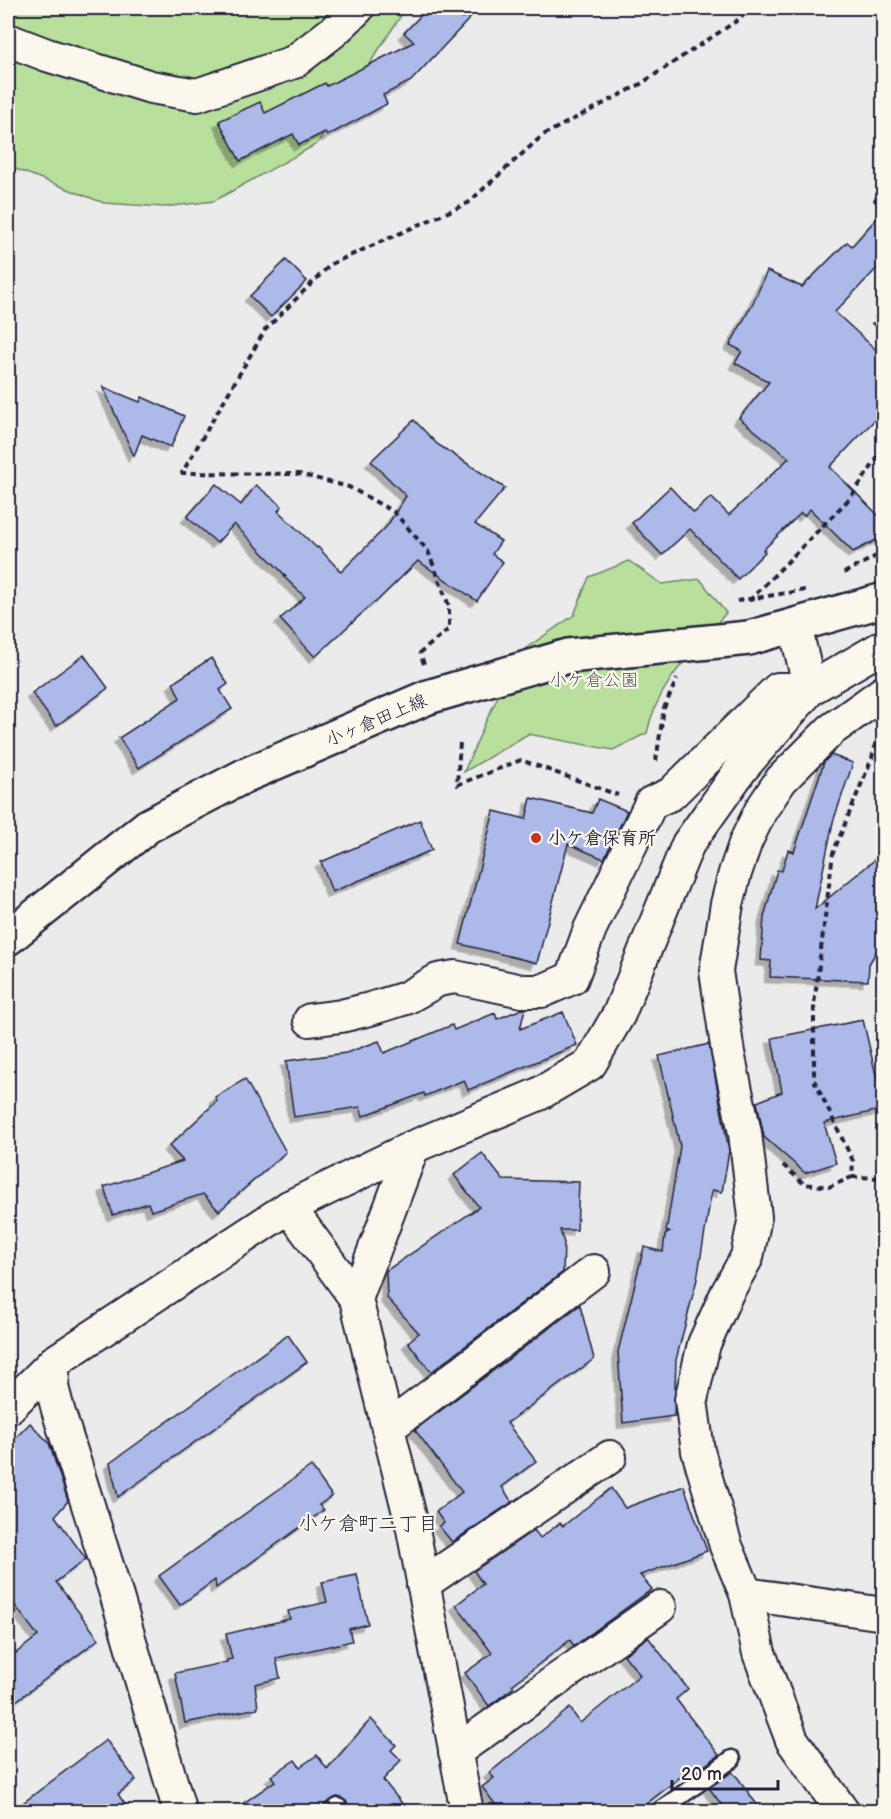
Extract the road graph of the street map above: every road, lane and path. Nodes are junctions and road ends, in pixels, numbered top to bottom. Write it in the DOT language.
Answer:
graph roads {
  1 [pos="358,8"];
  2 [pos="752,8"];
  3 [pos="8,40"];
  4 [pos="884,190"];
  5 [pos="884,210"];
  6 [pos="884,305"];
  7 [pos="884,330"];
  8 [pos="884,449"];
  9 [pos="884,552"];
  10 [pos="842,573"];
  11 [pos="884,578"];
  12 [pos="814,586"];
  13 [pos="805,590"];
  14 [pos="884,600"];
  15 [pos="747,603"];
  16 [pos="795,626"];
  17 [pos="884,646"];
  18 [pos="679,676"];
  19 [pos="427,682"];
  20 [pos="810,689"];
  21 [pos="884,692"];
  22 [pos="878,736"];
  23 [pos="460,743"];
  24 [pos="651,803"];
  25 [pos="8,938"];
  26 [pos="310,1020"];
  27 [pos="745,1133"];
  28 [pos="413,1148"];
  29 [pos="852,1177"];
  30 [pos="884,1178"];
  31 [pos="290,1207"];
  32 [pos="594,1271"];
  33 [pos="356,1299"];
  34 [pos="54,1362"];
  35 [pos="8,1408"];
  36 [pos="388,1428"];
  37 [pos="610,1457"];
  38 [pos="423,1584"];
  39 [pos="746,1594"];
  40 [pos="660,1607"];
  41 [pos="884,1614"];
  42 [pos="455,1752"];
  43 [pos="732,1760"];
  44 [pos="180,1812"];
  45 [pos="467,1812"];
  46 [pos="658,1812"];
  47 [pos="843,1812"];
  1 -- 3 [label="street"];
  2 -- 19 [label="path"];
  4 -- 5 [label="path"];
  6 -- 7 [label="path"];
  8 -- 15 [label="path"];
  9 -- 10 [label="path"];
  11 -- 16 [label="main road, 小ヶ倉田上線"];
  12 -- 13 [label="path"];
  14 -- 16 [label="main road, 小ヶ倉田上線"];
  16 -- 19 [label="main road, 小ヶ倉田上線, bridge"];
  16 -- 20 [label="street"];
  17 -- 20 [label="street"];
  18 -- 24 [label="path"];
  19 -- 25 [label="main road, 小ヶ倉田上線"];
  20 -- 24 [label="street"];
  20 -- 28 [label="street"];
  21 -- 27 [label="street"];
  22 -- 29 [label="path"];
  23 -- 24 [label="path"];
  24 -- 26 [label="street"];
  27 -- 29 [label="path"];
  27 -- 39 [label="street"];
  28 -- 31 [label="street"];
  28 -- 33 [label="street"];
  29 -- 30 [label="path"];
  31 -- 33 [label="street"];
  31 -- 34 [label="street"];
  32 -- 36 [label="street"];
  33 -- 36 [label="street"];
  34 -- 35 [label="street"];
  34 -- 44 [label="street"];
  36 -- 38 [label="street"];
  37 -- 38 [label="street"];
  38 -- 42 [label="street"];
  39 -- 41 [label="street"];
  39 -- 47 [label="street"];
  40 -- 42 [label="street"];
  42 -- 45 [label="street"];
  43 -- 46 [label="lane"];
}
